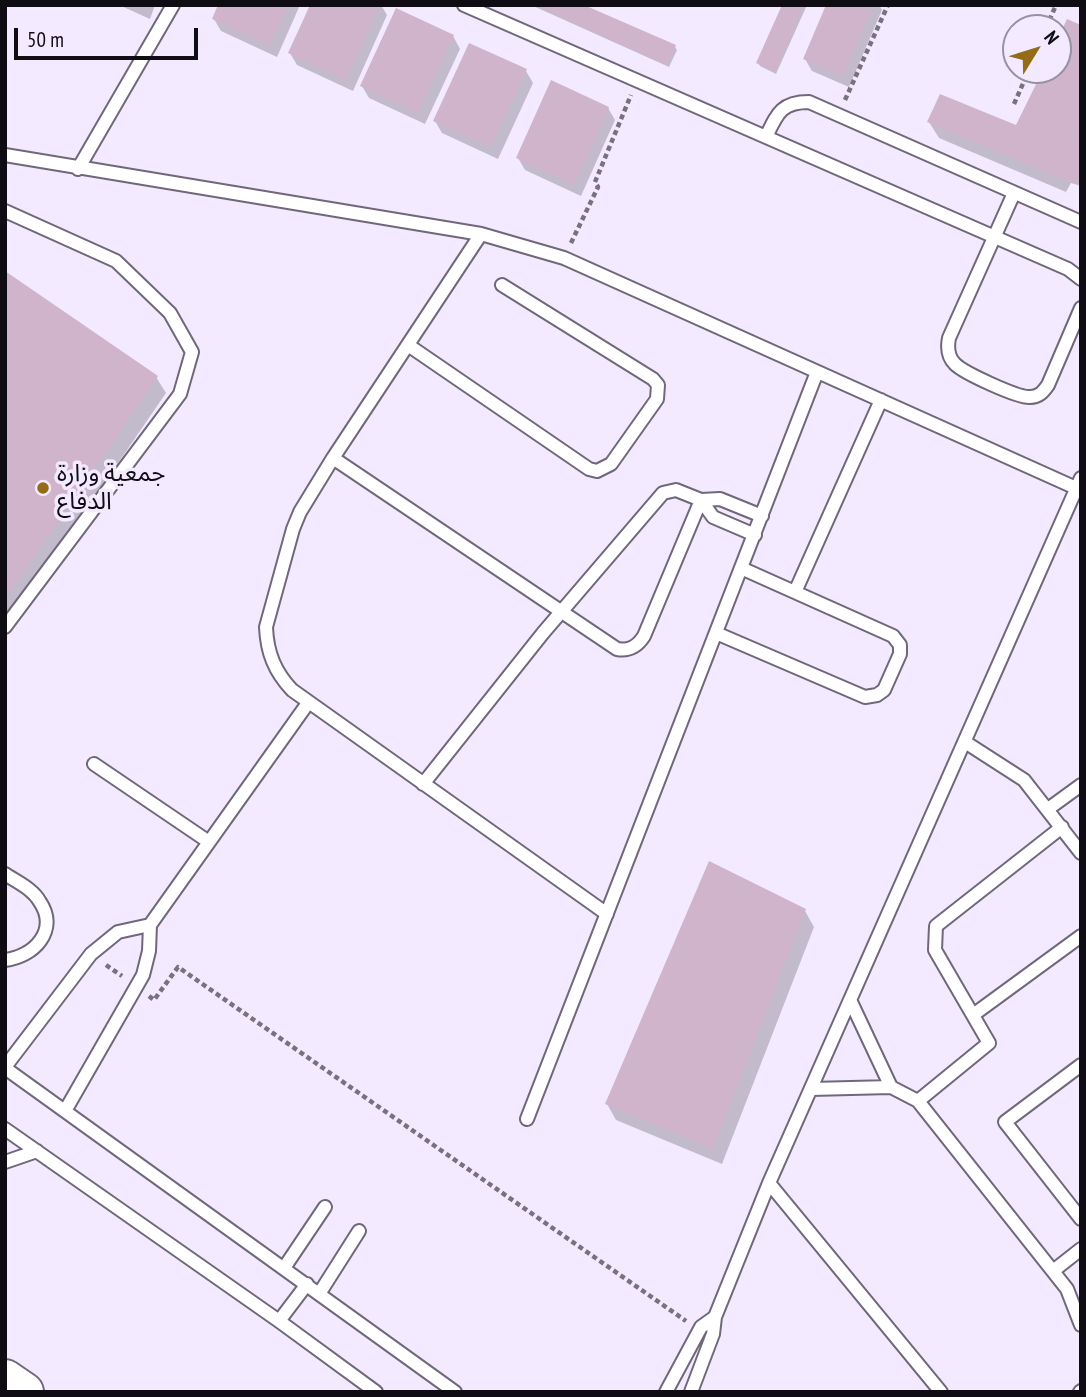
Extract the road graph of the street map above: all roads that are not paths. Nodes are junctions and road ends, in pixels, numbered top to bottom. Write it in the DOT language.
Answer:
graph roads {
  1 [pos="173,5"];
  2 [pos="464,5"];
  3 [pos="766,137"];
  4 [pos="5,155"];
  5 [pos="78,169"];
  6 [pos="1013,193"];
  7 [pos="5,211"];
  8 [pos="1081,222"];
  9 [pos="481,234"];
  10 [pos="994,237"];
  11 [pos="1081,279"];
  12 [pos="502,285"];
  13 [pos="1081,308"];
  14 [pos="408,345"];
  15 [pos="817,372"];
  16 [pos="881,401"];
  17 [pos="333,458"];
  18 [pos="1079,483"];
  19 [pos="701,499"];
  20 [pos="762,516"];
  21 [pos="755,536"];
  22 [pos="741,568"];
  23 [pos="795,592"];
  24 [pos="561,611"];
  25 [pos="5,626"];
  26 [pos="716,633"];
  27 [pos="308,703"];
  28 [pos="965,742"];
  29 [pos="94,764"];
  30 [pos="422,784"];
  31 [pos="1081,785"];
  32 [pos="1048,810"];
  33 [pos="1062,827"];
  34 [pos="209,842"];
  35 [pos="1081,853"];
  36 [pos="5,874"];
  37 [pos="607,915"];
  38 [pos="150,925"];
  39 [pos="1081,936"];
  40 [pos="5,960"];
  41 [pos="851,1002"];
  42 [pos="973,1016"];
  43 [pos="1081,1065"];
  44 [pos="5,1068"];
  45 [pos="891,1087"];
  46 [pos="811,1089"];
  47 [pos="918,1101"];
  48 [pos="65,1111"];
  49 [pos="527,1119"];
  50 [pos="5,1129"];
  51 [pos="37,1150"];
  52 [pos="5,1162"];
  53 [pos="769,1183"];
  54 [pos="325,1207"];
  55 [pos="1081,1219"];
  56 [pos="359,1231"];
  57 [pos="1081,1249"];
  58 [pos="284,1268"];
  59 [pos="1053,1271"];
  60 [pos="307,1284"];
  61 [pos="319,1294"];
  62 [pos="1078,1307"];
  63 [pos="715,1317"];
  64 [pos="279,1321"];
  65 [pos="1081,1325"];
  66 [pos="5,1379"];
  67 [pos="24,1392"];
  68 [pos="376,1392"];
  69 [pos="456,1392"];
  70 [pos="666,1392"];
  71 [pos="691,1392"];
  72 [pos="942,1392"];
  1 -- 5 [label="lane"];
  2 -- 3 [label="lane"];
  3 -- 6 [label="lane"];
  3 -- 10 [label="lane"];
  4 -- 5 [label="lane"];
  5 -- 9 [label="lane"];
  6 -- 8 [label="lane"];
  6 -- 10 [label="lane"];
  7 -- 25 [label="lane"];
  9 -- 14 [label="lane"];
  9 -- 15 [label="lane"];
  10 -- 11 [label="lane"];
  10 -- 13 [label="lane"];
  12 -- 14 [label="lane"];
  14 -- 17 [label="lane"];
  15 -- 16 [label="lane"];
  15 -- 20 [label="lane"];
  16 -- 18 [label="lane"];
  16 -- 23 [label="lane"];
  17 -- 24 [label="lane"];
  17 -- 27 [label="lane"];
  18 -- 28 [label="lane"];
  19 -- 20 [label="lane"];
  19 -- 21 [label="lane"];
  19 -- 24 [label="lane"];
  19 -- 24 [label="lane"];
  20 -- 21 [label="lane"];
  21 -- 22 [label="lane"];
  22 -- 23 [label="lane"];
  22 -- 26 [label="lane"];
  23 -- 26 [label="lane"];
  24 -- 30 [label="lane"];
  26 -- 37 [label="lane"];
  27 -- 30 [label="lane"];
  27 -- 34 [label="lane"];
  28 -- 32 [label="lane"];
  28 -- 41 [label="lane"];
  29 -- 34 [label="lane"];
  30 -- 37 [label="lane"];
  31 -- 32 [label="lane"];
  32 -- 33 [label="lane"];
  33 -- 35 [label="lane"];
  33 -- 42 [label="lane"];
  34 -- 38 [label="lane"];
  36 -- 40 [label="lane"];
  37 -- 49 [label="lane"];
  38 -- 44 [label="lane"];
  38 -- 48 [label="lane"];
  39 -- 42 [label="lane"];
  41 -- 45 [label="lane"];
  41 -- 46 [label="lane"];
  42 -- 47 [label="lane"];
  43 -- 55 [label="lane"];
  44 -- 48 [label="lane"];
  45 -- 46 [label="lane"];
  45 -- 47 [label="lane"];
  46 -- 53 [label="lane"];
  47 -- 59 [label="lane"];
  48 -- 58 [label="lane"];
  50 -- 51 [label="lane"];
  51 -- 52 [label="lane"];
  51 -- 64 [label="lane"];
  53 -- 63 [label="lane"];
  53 -- 72 [label="lane"];
  54 -- 58 [label="lane"];
  56 -- 61 [label="lane"];
  57 -- 59 [label="lane"];
  58 -- 60 [label="lane"];
  59 -- 62 [label="lane"];
  60 -- 61 [label="lane"];
  60 -- 64 [label="lane"];
  61 -- 69 [label="lane"];
  62 -- 65 [label="lane"];
  63 -- 70 [label="lane"];
  63 -- 71 [label="lane"];
  64 -- 68 [label="lane"];
  66 -- 67 [label="highway"];
}
